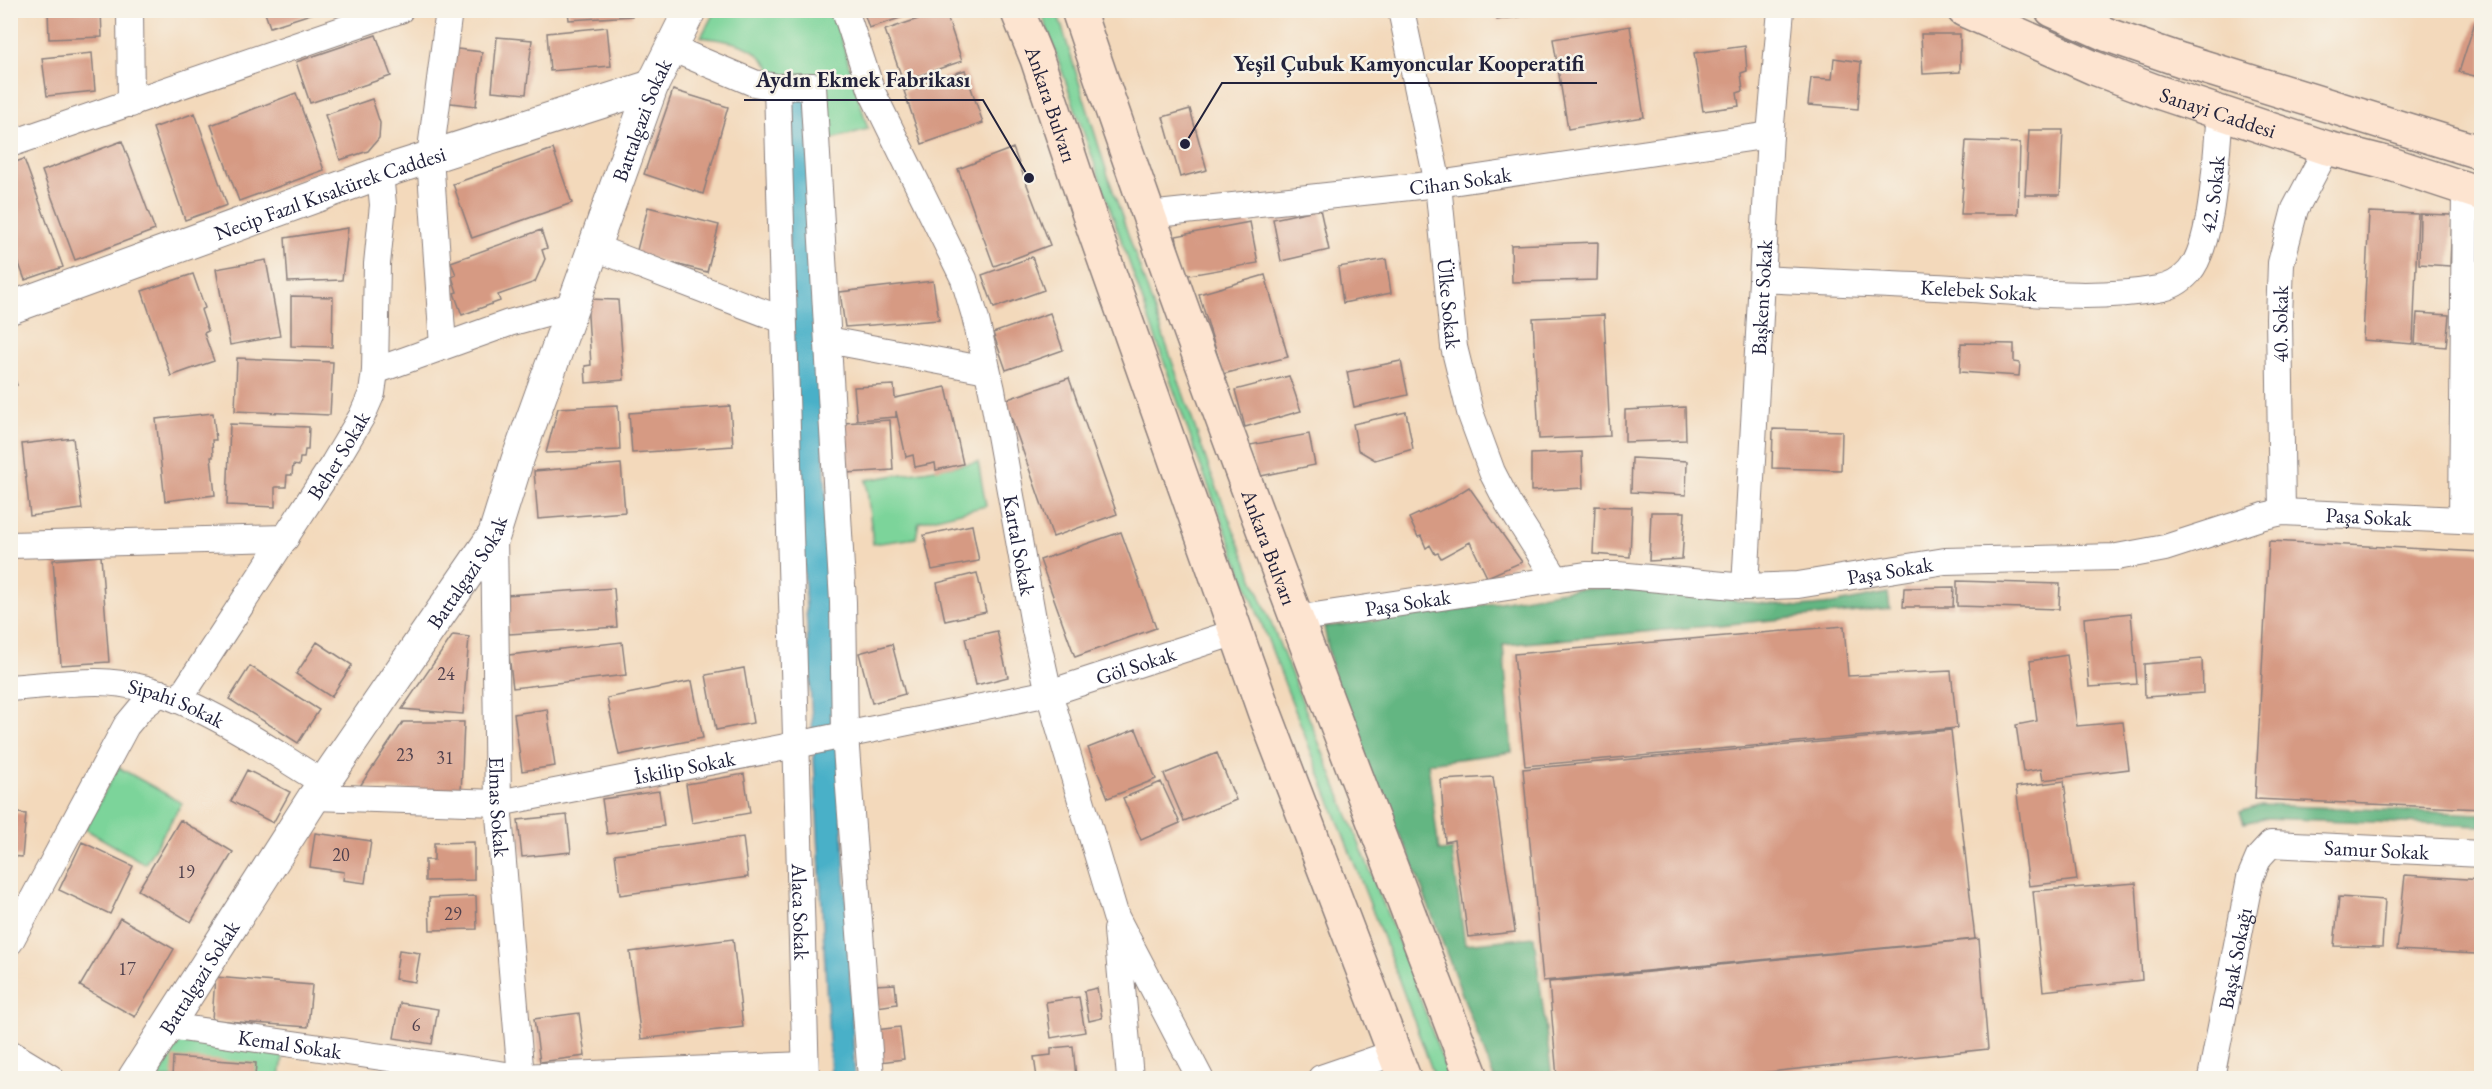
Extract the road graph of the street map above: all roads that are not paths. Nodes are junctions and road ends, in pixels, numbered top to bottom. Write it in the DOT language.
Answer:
graph roads {
  1 [pos="130,10"];
  2 [pos="400,10"];
  3 [pos="449,10"];
  4 [pos="690,10"];
  5 [pos="845,10"];
  6 [pos="1017,10"];
  7 [pos="1078,10"];
  8 [pos="1401,10"];
  9 [pos="1781,10"];
  10 [pos="1964,10"];
  11 [pos="2052,10"];
  12 [pos="671,48"];
  13 [pos="652,86"];
  14 [pos="777,87"];
  15 [pos="131,104"];
  16 [pos="2220,112"];
  17 [pos="1770,135"];
  18 [pos="10,144"];
  19 [pos="2327,148"];
  20 [pos="2481,153"];
  21 [pos="430,157"];
  22 [pos="380,173"];
  23 [pos="1438,184"];
  24 [pos="2473,192"];
  25 [pos="1148,215"];
  26 [pos="593,247"];
  27 [pos="2190,271"];
  28 [pos="1763,279"];
  29 [pos="572,306"];
  30 [pos="10,308"];
  31 [pos="783,320"];
  32 [pos="828,340"];
  33 [pos="443,346"];
  34 [pos="987,370"];
  35 [pos="375,371"];
  36 [pos="2282,512"];
  37 [pos="2472,520"];
  38 [pos="494,535"];
  39 [pos="286,538"];
  40 [pos="10,545"];
  41 [pos="1556,579"];
  42 [pos="1745,587"];
  43 [pos="1295,619"];
  44 [pos="1224,636"];
  45 [pos="10,688"];
  46 [pos="1048,693"];
  47 [pos="170,696"];
  48 [pos="843,736"];
  49 [pos="802,744"];
  50 [pos="319,790"];
  51 [pos="498,803"];
  52 [pos="2271,844"];
  53 [pos="2481,854"];
  54 [pos="1116,917"];
  55 [pos="10,942"];
  56 [pos="168,1026"];
  57 [pos="10,1053"];
  58 [pos="1399,1066"];
  59 [pos="805,1072"];
  60 [pos="51,1078"];
  61 [pos="135,1078"];
  62 [pos="520,1078"];
  63 [pos="871,1078"];
  64 [pos="1130,1078"];
  65 [pos="1200,1078"];
  66 [pos="1321,1078"];
  67 [pos="1472,1078"];
  68 [pos="2211,1078"];
  1 -- 15 [label="street"];
  2 -- 15 [label="street"];
  3 -- 21 [label="street"];
  4 -- 12 [label="street, Battalgazi Sokak"];
  5 -- 34 [label="street, Kartal Sokak"];
  6 -- 58 [label="main road, Ankara Bulvarı"];
  7 -- 25 [label="main road, Ankara Bulvarı"];
  8 -- 23 [label="street, Ülke Sokak"];
  9 -- 17 [label="street, Başkent Sokak"];
  10 -- 16 [label="main road, Sanayi Caddesi"];
  11 -- 20 [label="main road, Sanayi Caddesi"];
  12 -- 13 [label="street, Battalgazi Sokak"];
  12 -- 14 [label="street"];
  13 -- 21 [label="street, Necip Fazıl Kısakürek Caddesi"];
  13 -- 26 [label="street, Battalgazi Sokak"];
  14 -- 31 [label="street, Alaca Sokak"];
  14 -- 32 [label="street"];
  15 -- 18 [label="street"];
  16 -- 19 [label="main road, Sanayi Caddesi"];
  16 -- 27 [label="street, 42. Sokak"];
  17 -- 23 [label="street, Cihan Sokak"];
  17 -- 28 [label="street, Başkent Sokak"];
  19 -- 24 [label="main road, Sanayi Caddesi"];
  19 -- 36 [label="street, 40. Sokak"];
  21 -- 22 [label="street, Necip Fazıl Kısakürek Caddesi"];
  21 -- 33 [label="street"];
  22 -- 30 [label="street, Necip Fazıl Kısakürek Caddesi"];
  22 -- 35 [label="street, Beher Sokak"];
  23 -- 25 [label="street, Cihan Sokak"];
  23 -- 41 [label="street, Ülke Sokak"];
  24 -- 37 [label="street"];
  25 -- 43 [label="main road, Ankara Bulvarı"];
  26 -- 29 [label="street, Battalgazi Sokak"];
  26 -- 31 [label="street"];
  27 -- 28 [label="street, Kelebek Sokak"];
  28 -- 42 [label="street, Başkent Sokak"];
  29 -- 33 [label="street"];
  29 -- 38 [label="street, Battalgazi Sokak"];
  31 -- 49 [label="street, Alaca Sokak"];
  32 -- 34 [label="street"];
  32 -- 48 [label="street"];
  33 -- 35 [label="street"];
  34 -- 46 [label="street, Kartal Sokak"];
  35 -- 39 [label="street, Beher Sokak"];
  36 -- 37 [label="street, Paşa Sokak"];
  36 -- 42 [label="street, Paşa Sokak"];
  38 -- 50 [label="street, Battalgazi Sokak"];
  38 -- 51 [label="street, Elmas Sokak"];
  39 -- 40 [label="street"];
  39 -- 47 [label="street, Beher Sokak"];
  41 -- 42 [label="street, Paşa Sokak"];
  41 -- 43 [label="street, Paşa Sokak"];
  43 -- 67 [label="main road, Ankara Bulvarı"];
  44 -- 46 [label="street, Göl Sokak"];
  45 -- 47 [label="street, Sipahi Sokak"];
  46 -- 48 [label="street, İskilip Sokak"];
  46 -- 54 [label="street, Kartal Sokak"];
  47 -- 50 [label="street, Sipahi Sokak"];
  47 -- 55 [label="street, Beher Sokak"];
  48 -- 49 [label="street, İskilip Sokak"];
  48 -- 63 [label="street"];
  49 -- 51 [label="street, İskilip Sokak"];
  49 -- 59 [label="street, Alaca Sokak"];
  50 -- 51 [label="street, İskilip Sokak"];
  50 -- 56 [label="street, Battalgazi Sokak"];
  51 -- 62 [label="street, Elmas Sokak"];
  52 -- 53 [label="street, Samur Sokak"];
  52 -- 68 [label="street, Başak Sokağı"];
  54 -- 64 [label="street"];
  54 -- 65 [label="street, Kartal Sokak"];
  56 -- 61 [label="street, Battalgazi Sokak"];
  56 -- 62 [label="street, Kemal Sokak"];
  57 -- 60 [label="street"];
  58 -- 66 [label="street"];
  59 -- 62 [label="street, Kemal Sokak"];
}
